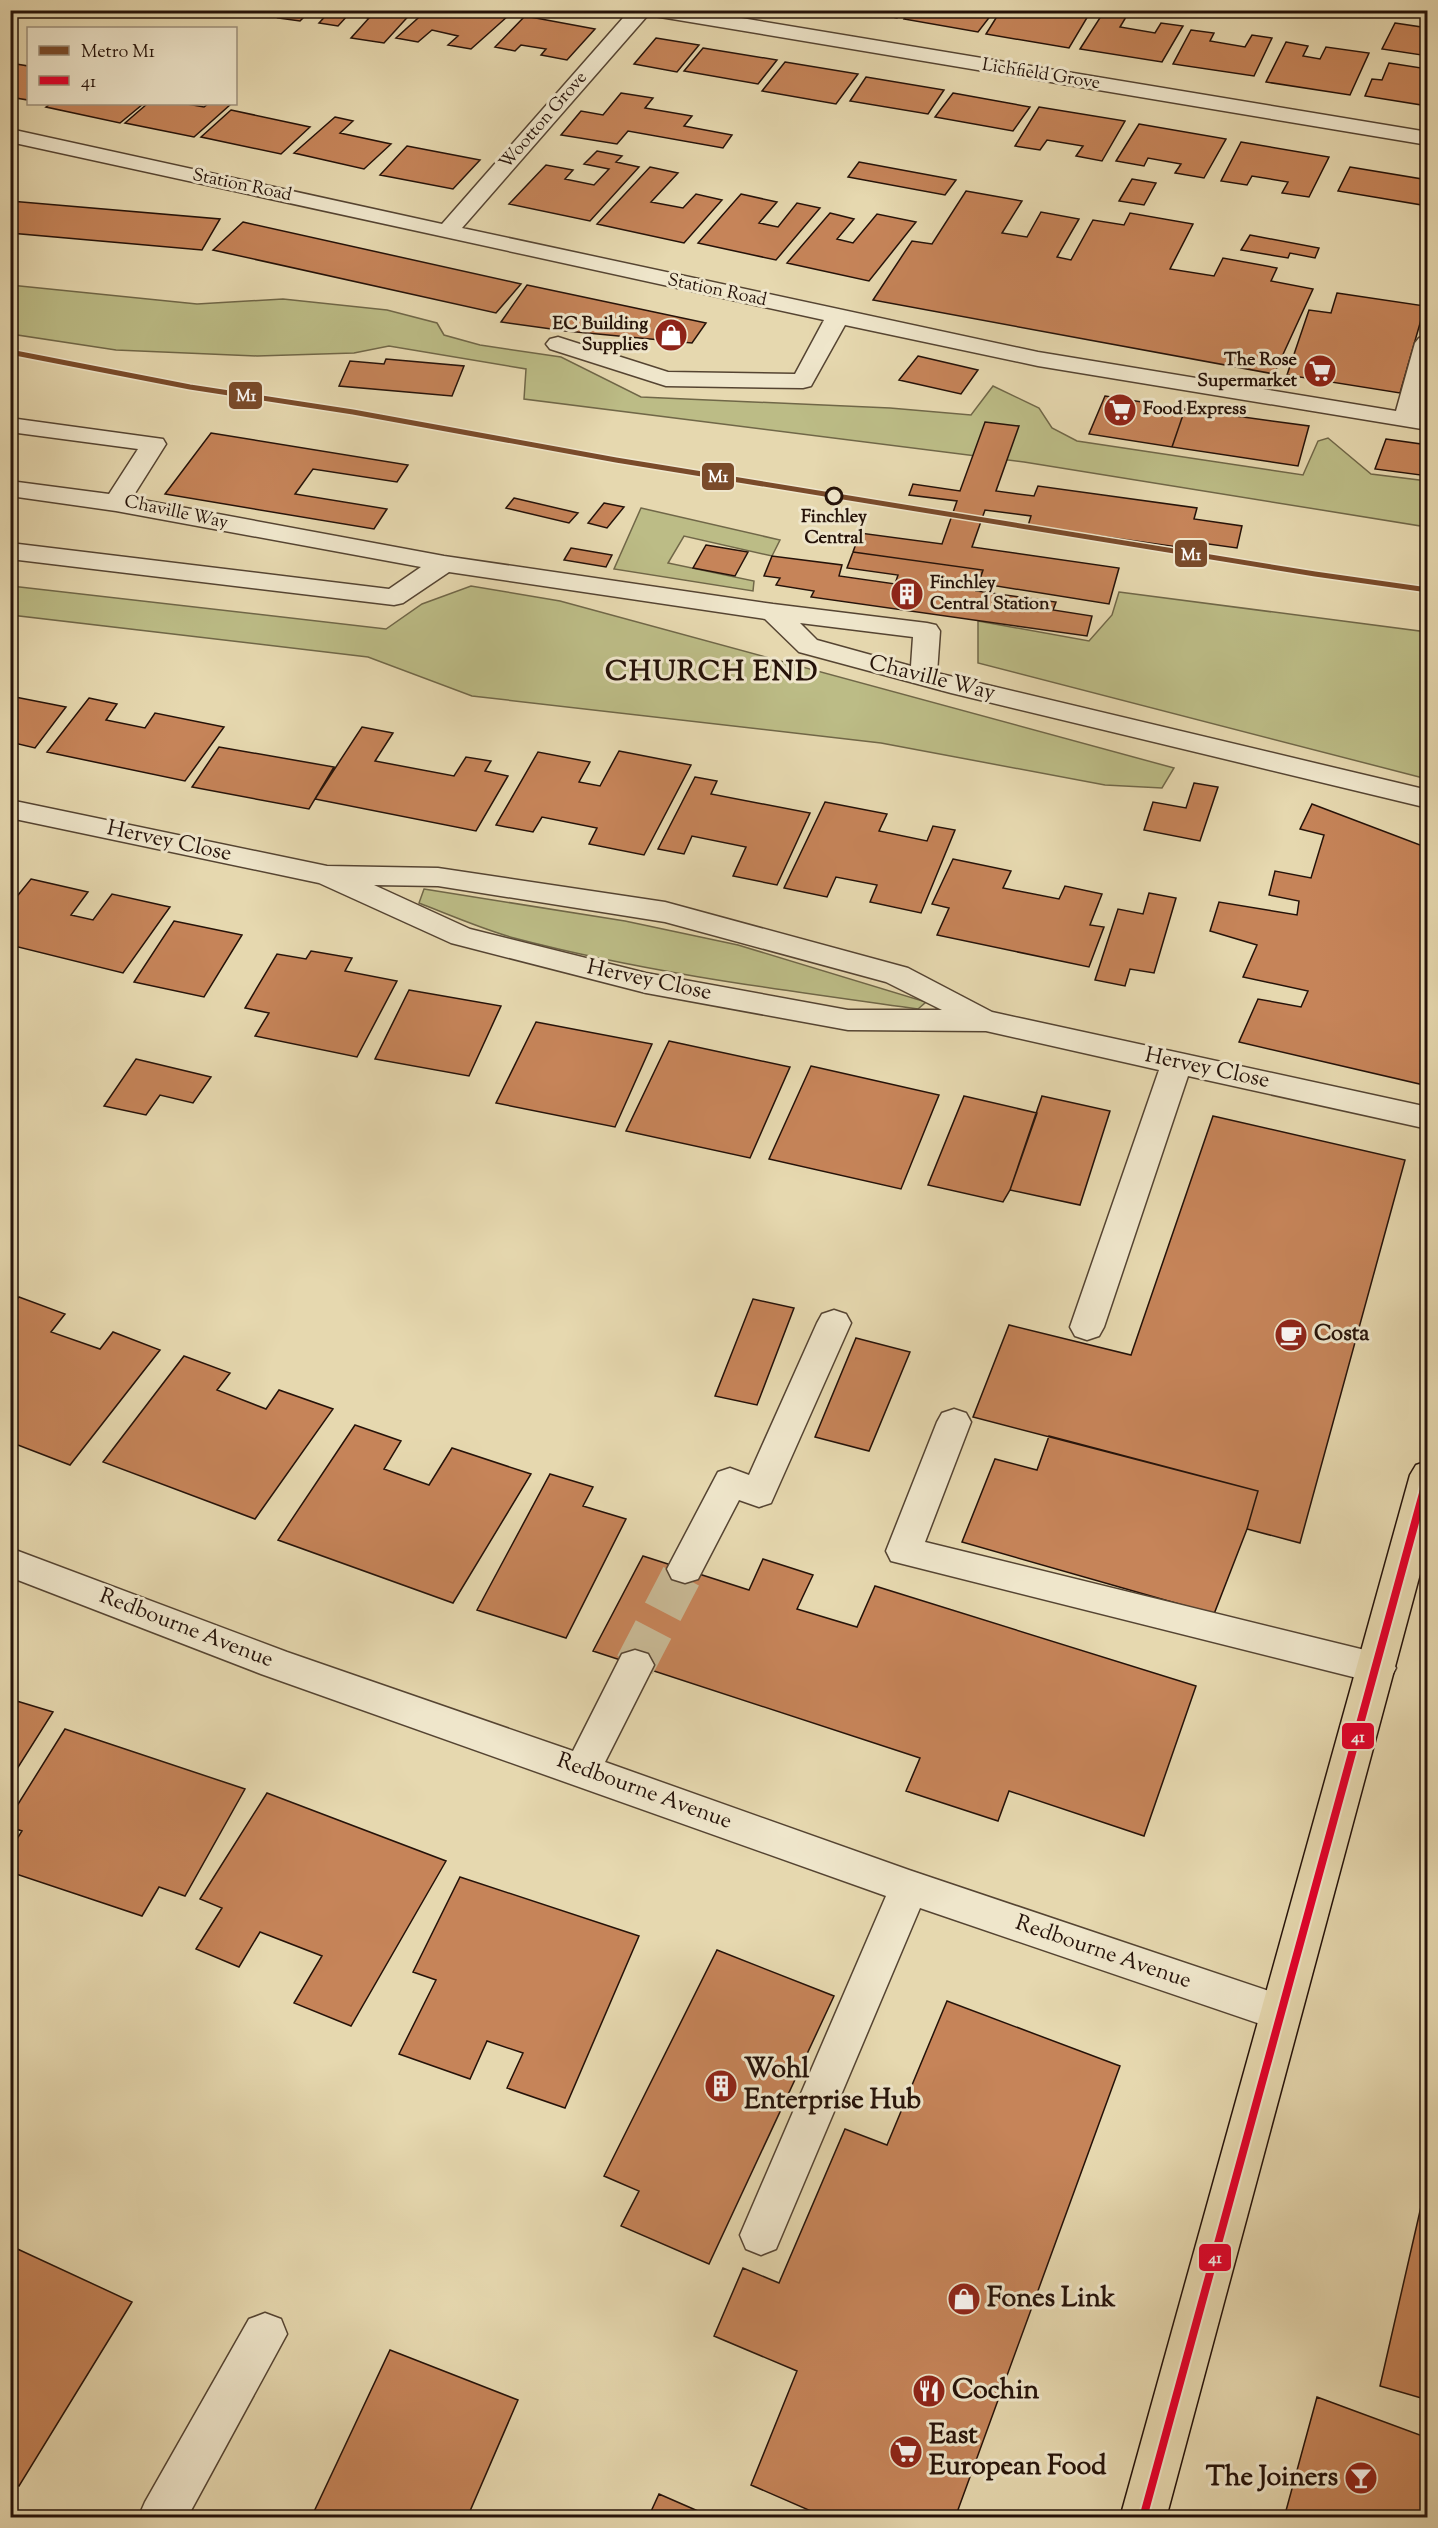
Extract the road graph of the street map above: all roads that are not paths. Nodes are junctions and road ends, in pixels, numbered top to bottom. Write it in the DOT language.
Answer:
graph roads {
  1 [pos="641,10"];
  2 [pos="667,12"];
  3 [pos="10,135"];
  4 [pos="1428,139"];
  5 [pos="37,141"];
  6 [pos="10,147"];
  7 [pos="448,231"];
  8 [pos="837,317"];
  9 [pos="1427,343"];
  10 [pos="558,344"];
  11 [pos="1417,421"];
  12 [pos="10,425"];
  13 [pos="10,488"];
  14 [pos="116,503"];
  15 [pos="10,551"];
  16 [pos="444,564"];
  17 [pos="773,612"];
  18 [pos="923,678"];
  19 [pos="1428,799"];
  20 [pos="10,809"];
  21 [pos="327,875"];
  22 [pos="986,1021"];
  23 [pos="1177,1063"];
  24 [pos="1428,1118"];
  25 [pos="834,1323"];
  26 [pos="1087,1327"];
  27 [pos="954,1422"];
  28 [pos="1428,1475"];
  29 [pos="10,1562"];
  30 [pos="685,1569"];
  31 [pos="635,1665"];
  32 [pos="1377,1668"];
  33 [pos="582,1770"];
  34 [pos="909,1887"];
  35 [pos="1281,2013"];
  36 [pos="761,2235"];
  37 [pos="265,2334"];
  38 [pos="161,2517"];
  39 [pos="1143,2517"];
  1 -- 7 [label="street, Wootton Grove"];
  2 -- 4 [label="street, Lichfield Grove"];
  3 -- 5 [label="street, Station Road"];
  5 -- 6 [label="street"];
  5 -- 7 [label="street, Station Road"];
  7 -- 8 [label="street, Station Road"];
  8 -- 10 [label="street"];
  8 -- 11 [label="street, Station Road"];
  9 -- 11 [label="street"];
  12 -- 14 [label="street, Chaville Way"];
  13 -- 14 [label="street"];
  14 -- 16 [label="street, Chaville Way"];
  15 -- 16 [label="street"];
  16 -- 17 [label="street, Chaville Way"];
  17 -- 18 [label="street, Chaville Way"];
  17 -- 18 [label="street"];
  18 -- 19 [label="street, Chaville Way"];
  20 -- 21 [label="street, Hervey Close"];
  21 -- 22 [label="street, Hervey Close"];
  21 -- 22 [label="street, Hervey Close"];
  22 -- 23 [label="street, Hervey Close"];
  23 -- 24 [label="street, Hervey Close"];
  23 -- 26 [label="street"];
  25 -- 30 [label="street"];
  27 -- 32 [label="street"];
  28 -- 32 [label="main road"];
  29 -- 33 [label="street, Redbourne Avenue"];
  31 -- 33 [label="street"];
  32 -- 35 [label="main road"];
  33 -- 34 [label="street, Redbourne Avenue"];
  34 -- 35 [label="street, Redbourne Avenue"];
  34 -- 36 [label="street"];
  35 -- 39 [label="main road"];
  37 -- 38 [label="street"];
}
